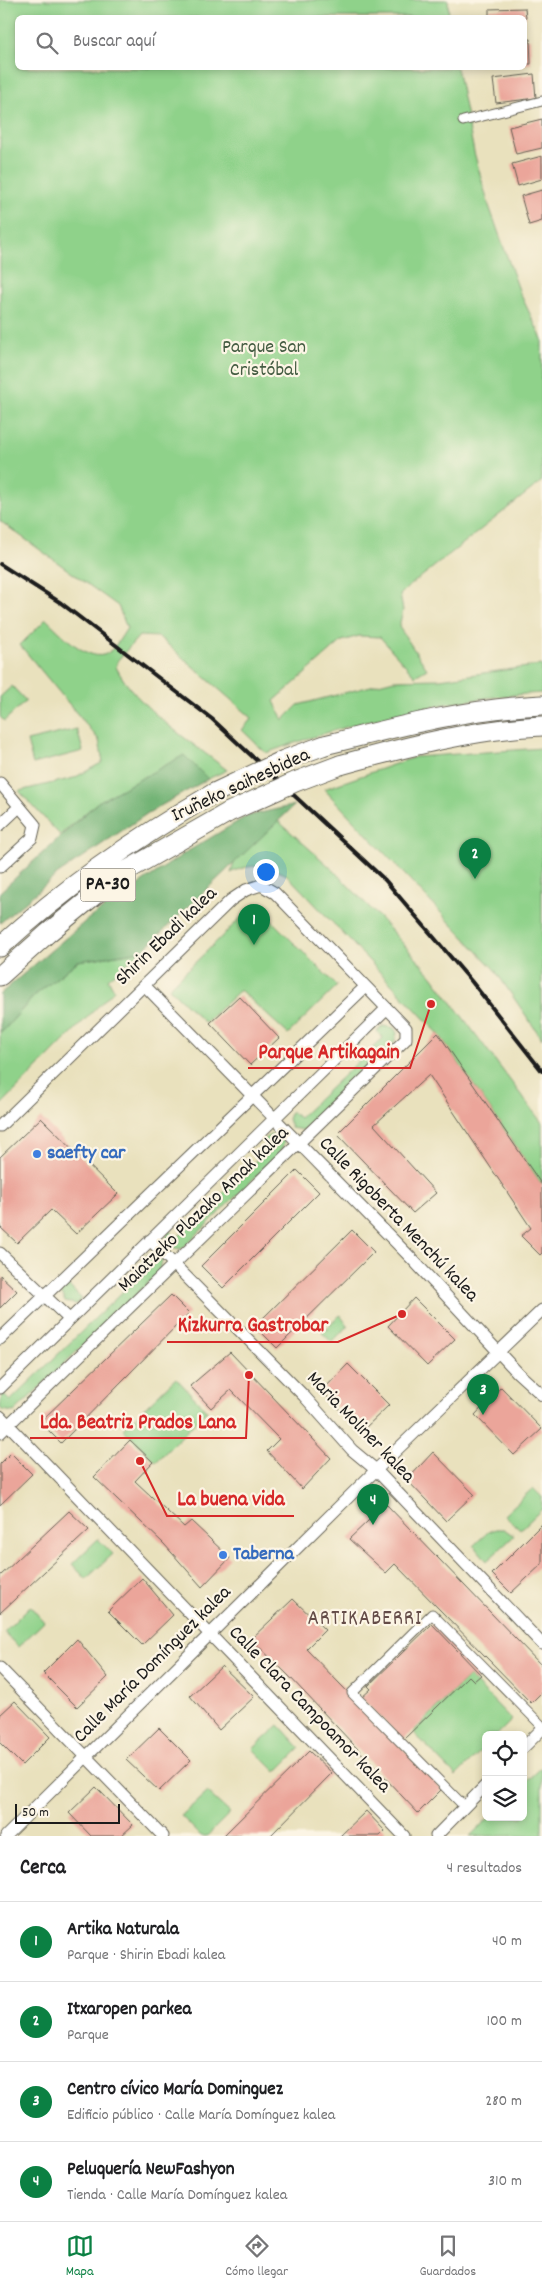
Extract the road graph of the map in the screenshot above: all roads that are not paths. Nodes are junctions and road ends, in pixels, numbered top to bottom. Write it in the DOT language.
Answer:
graph roads {
  1 [pos="542,101"];
  2 [pos="462,121"];
  3 [pos="542,705"];
  4 [pos="542,726"];
  5 [pos="0,783"];
  6 [pos="19,807"];
  7 [pos="0,825"];
  8 [pos="0,867"];
  9 [pos="0,947"];
  10 [pos="0,976"];
  11 [pos="144,986"];
  12 [pos="364,988"];
  13 [pos="386,1009"];
  14 [pos="252,1095"];
  15 [pos="273,1118"];
  16 [pos="0,1126"];
  17 [pos="299,1144"];
  18 [pos="150,1240"];
  19 [pos="0,1253"];
  20 [pos="175,1264"];
  21 [pos="44,1297"];
  22 [pos="542,1310"];
  23 [pos="69,1319"];
  24 [pos="0,1339"];
  25 [pos="499,1352"];
  26 [pos="0,1388"];
  27 [pos="542,1395"];
  28 [pos="0,1416"];
  29 [pos="9,1425"];
  30 [pos="0,1433"];
  31 [pos="376,1470"];
  32 [pos="209,1634"];
  33 [pos="542,1644"];
  34 [pos="0,1668"];
  35 [pos="542,1728"];
  36 [pos="527,1744"];
  37 [pos="86,1758"];
  38 [pos="482,1789"];
  39 [pos="464,1806"];
  40 [pos="6,1836"];
  41 [pos="163,1836"];
  42 [pos="404,1836"];
  43 [pos="436,1836"];
  1 -- 2 [label="street"];
  3 -- 9 [label="highway, Iruñeko saihesbidea / PA-30, bridge"];
  4 -- 10 [label="highway, Iruñeko saihesbidea / PA-30, bridge"];
  5 -- 6 [label="street"];
  6 -- 7 [label="street"];
  6 -- 8 [label="street"];
  11 -- 12 [label="street, Shirin Ebadi kalea"];
  11 -- 14 [label="street, Calle Rigoberta Menchú kalea"];
  11 -- 16 [label="street, Shirin Ebadi kalea"];
  12 -- 13 [label="street, Maiatzeko Plazako Amak kalea"];
  12 -- 14 [label="street"];
  13 -- 15 [label="street, Maiatzeko Plazako Amak kalea"];
  13 -- 17 [label="street, Maiatzeko Plazako Amak kalea"];
  14 -- 15 [label="street, Calle Rigoberta Menchú kalea"];
  14 -- 21 [label="street"];
  15 -- 17 [label="street, Calle Rigoberta Menchú kalea"];
  15 -- 18 [label="street, Maiatzeko Plazako Amak kalea"];
  17 -- 20 [label="street, Maiatzeko Plazako Amak kalea"];
  17 -- 25 [label="street, Calle Rigoberta Menchú kalea"];
  18 -- 20 [label="street, Maria Moliner kalea"];
  18 -- 23 [label="street, Maiatzeko Plazako Amak kalea"];
  19 -- 21 [label="street"];
  20 -- 29 [label="street, Maiatzeko Plazako Amak kalea"];
  20 -- 31 [label="street, Maria Moliner kalea"];
  21 -- 23 [label="street"];
  21 -- 24 [label="street"];
  22 -- 25 [label="street, Calle María Domínguez kalea"];
  23 -- 26 [label="street, Maiatzeko Plazako Amak kalea"];
  25 -- 27 [label="street, Calle Rigoberta Menchú kalea"];
  25 -- 31 [label="street, Calle María Domínguez kalea"];
  28 -- 29 [label="street, Calle Clara Campoamor kalea"];
  29 -- 30 [label="street, Maiatzeko Plazako Amak kalea"];
  29 -- 32 [label="street, Calle Clara Campoamor kalea"];
  31 -- 32 [label="street, Calle María Domínguez kalea"];
  31 -- 33 [label="street, Maria Moliner kalea"];
  32 -- 37 [label="street, Calle María Domínguez kalea"];
  32 -- 42 [label="street, Calle Clara Campoamor kalea"];
  34 -- 37 [label="street"];
  35 -- 36 [label="street"];
  35 -- 39 [label="street"];
  37 -- 40 [label="street, Calle María Domínguez kalea"];
  37 -- 41 [label="street"];
  38 -- 39 [label="street"];
  39 -- 43 [label="street"];
}
